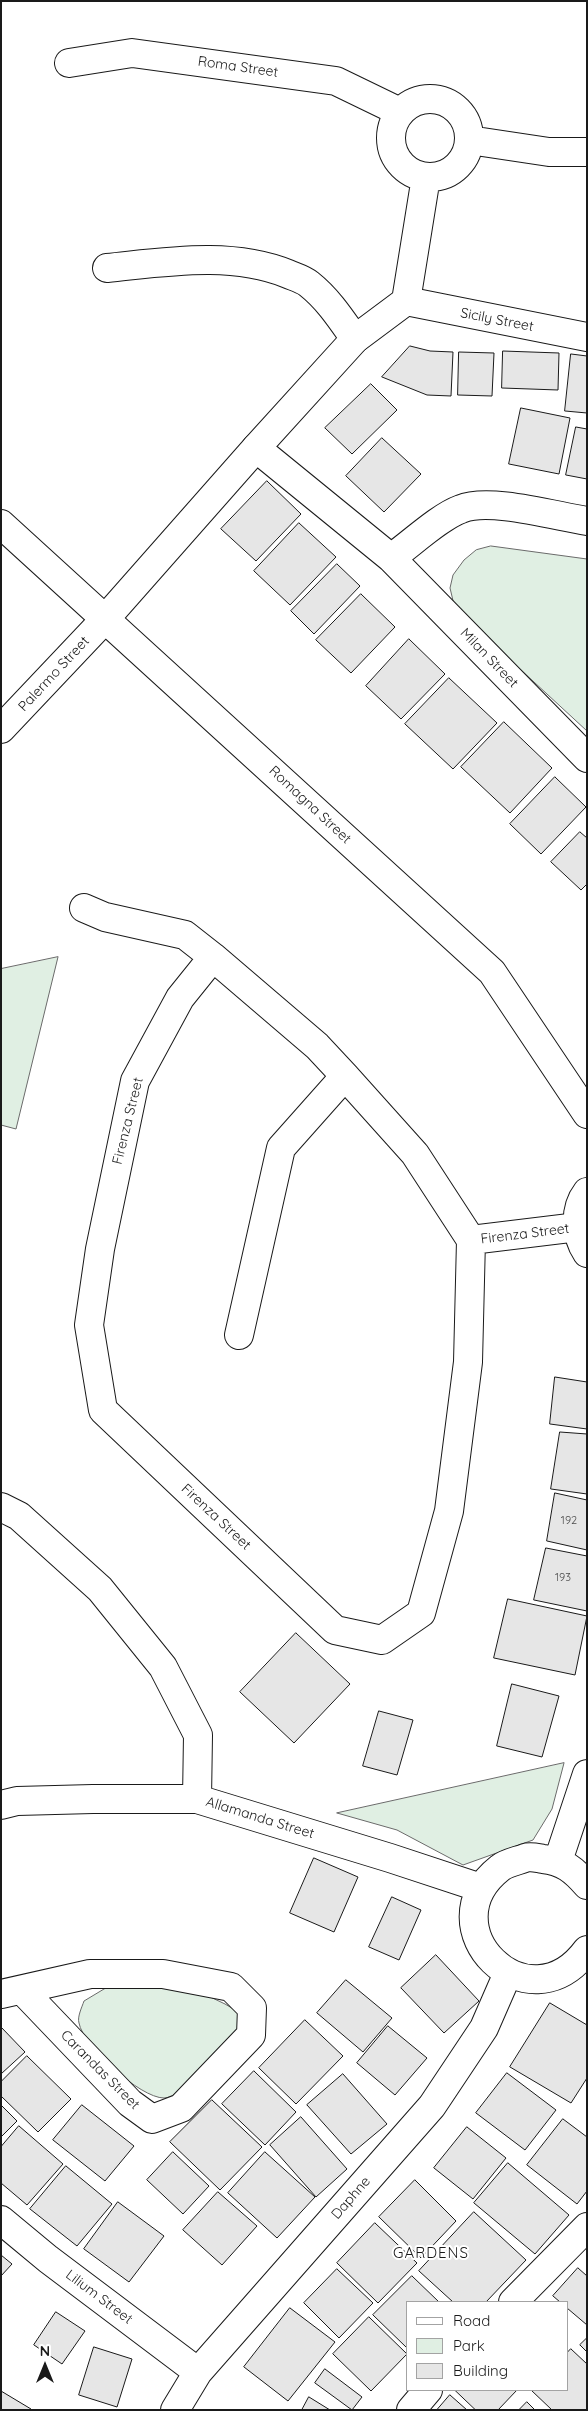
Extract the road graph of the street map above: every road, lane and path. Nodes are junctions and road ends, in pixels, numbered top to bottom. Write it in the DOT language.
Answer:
graph roads {
  1 [pos="69,63"];
  2 [pos="400,112"];
  3 [pos="470,140"];
  4 [pos="587,152"];
  5 [pos="426,177"];
  6 [pos="107,268"];
  7 [pos="406,302"];
  8 [pos="587,337"];
  9 [pos="355,339"];
  10 [pos="256,448"];
  11 [pos="587,521"];
  12 [pos="1,524"];
  13 [pos="391,558"];
  14 [pos="106,618"];
  15 [pos="1,729"];
  16 [pos="587,758"];
  17 [pos="84,908"];
  18 [pos="214,957"];
  19 [pos="344,1076"];
  20 [pos="587,1114"];
  21 [pos="587,1192"];
  22 [pos="578,1227"];
  23 [pos="471,1240"];
  24 [pos="587,1253"];
  25 [pos="239,1335"];
  26 [pos="1,1506"];
  27 [pos="587,1774"];
  28 [pos="197,1799"];
  29 [pos="1,1805"];
  30 [pos="558,1861"];
  31 [pos="587,1886"];
  32 [pos="481,1888"];
  33 [pos="587,1950"];
  34 [pos="508,1973"];
  35 [pos="12,1992"];
  36 [pos="1,2220"];
  37 [pos="587,2227"];
  38 [pos="514,2301"];
  39 [pos="198,2372"];
  40 [pos="427,2391"];
  41 [pos="175,2410"];
  42 [pos="411,2410"];
  1 -- 2 [label="street, Roma Street"];
  2 -- 3 [label="street"];
  2 -- 5 [label="street"];
  3 -- 4 [label="street"];
  3 -- 5 [label="street"];
  5 -- 7 [label="street"];
  6 -- 9 [label="street"];
  7 -- 8 [label="street, Sicily Street"];
  7 -- 9 [label="street, Palermo Street"];
  9 -- 10 [label="street, Palermo Street"];
  10 -- 13 [label="street, Milan Street"];
  10 -- 14 [label="street, Palermo Street"];
  11 -- 13 [label="street"];
  12 -- 14 [label="street, Romagna Street"];
  13 -- 16 [label="street, Milan Street"];
  14 -- 15 [label="street, Palermo Street"];
  14 -- 20 [label="street, Romagna Street"];
  17 -- 18 [label="street, Firenza Street"];
  18 -- 19 [label="street, Firenza Street"];
  18 -- 23 [label="street, Firenza Street"];
  19 -- 23 [label="street, Firenza Street"];
  19 -- 25 [label="street"];
  21 -- 22 [label="street"];
  22 -- 23 [label="street, Firenza Street"];
  22 -- 24 [label="street"];
  26 -- 28 [label="street"];
  27 -- 30 [label="street"];
  28 -- 29 [label="street, Allamanda Street"];
  28 -- 32 [label="street, Allamanda Street"];
  30 -- 31 [label="street"];
  30 -- 32 [label="street"];
  32 -- 34 [label="street"];
  33 -- 34 [label="street"];
  34 -- 39 [label="street, Daphne"];
  35 -- 35 [label="street, Carandas Street"];
  36 -- 39 [label="street, Lilium Street"];
  37 -- 38 [label="street"];
  39 -- 41 [label="street, Daphne"];
  40 -- 42 [label="street"];
}
